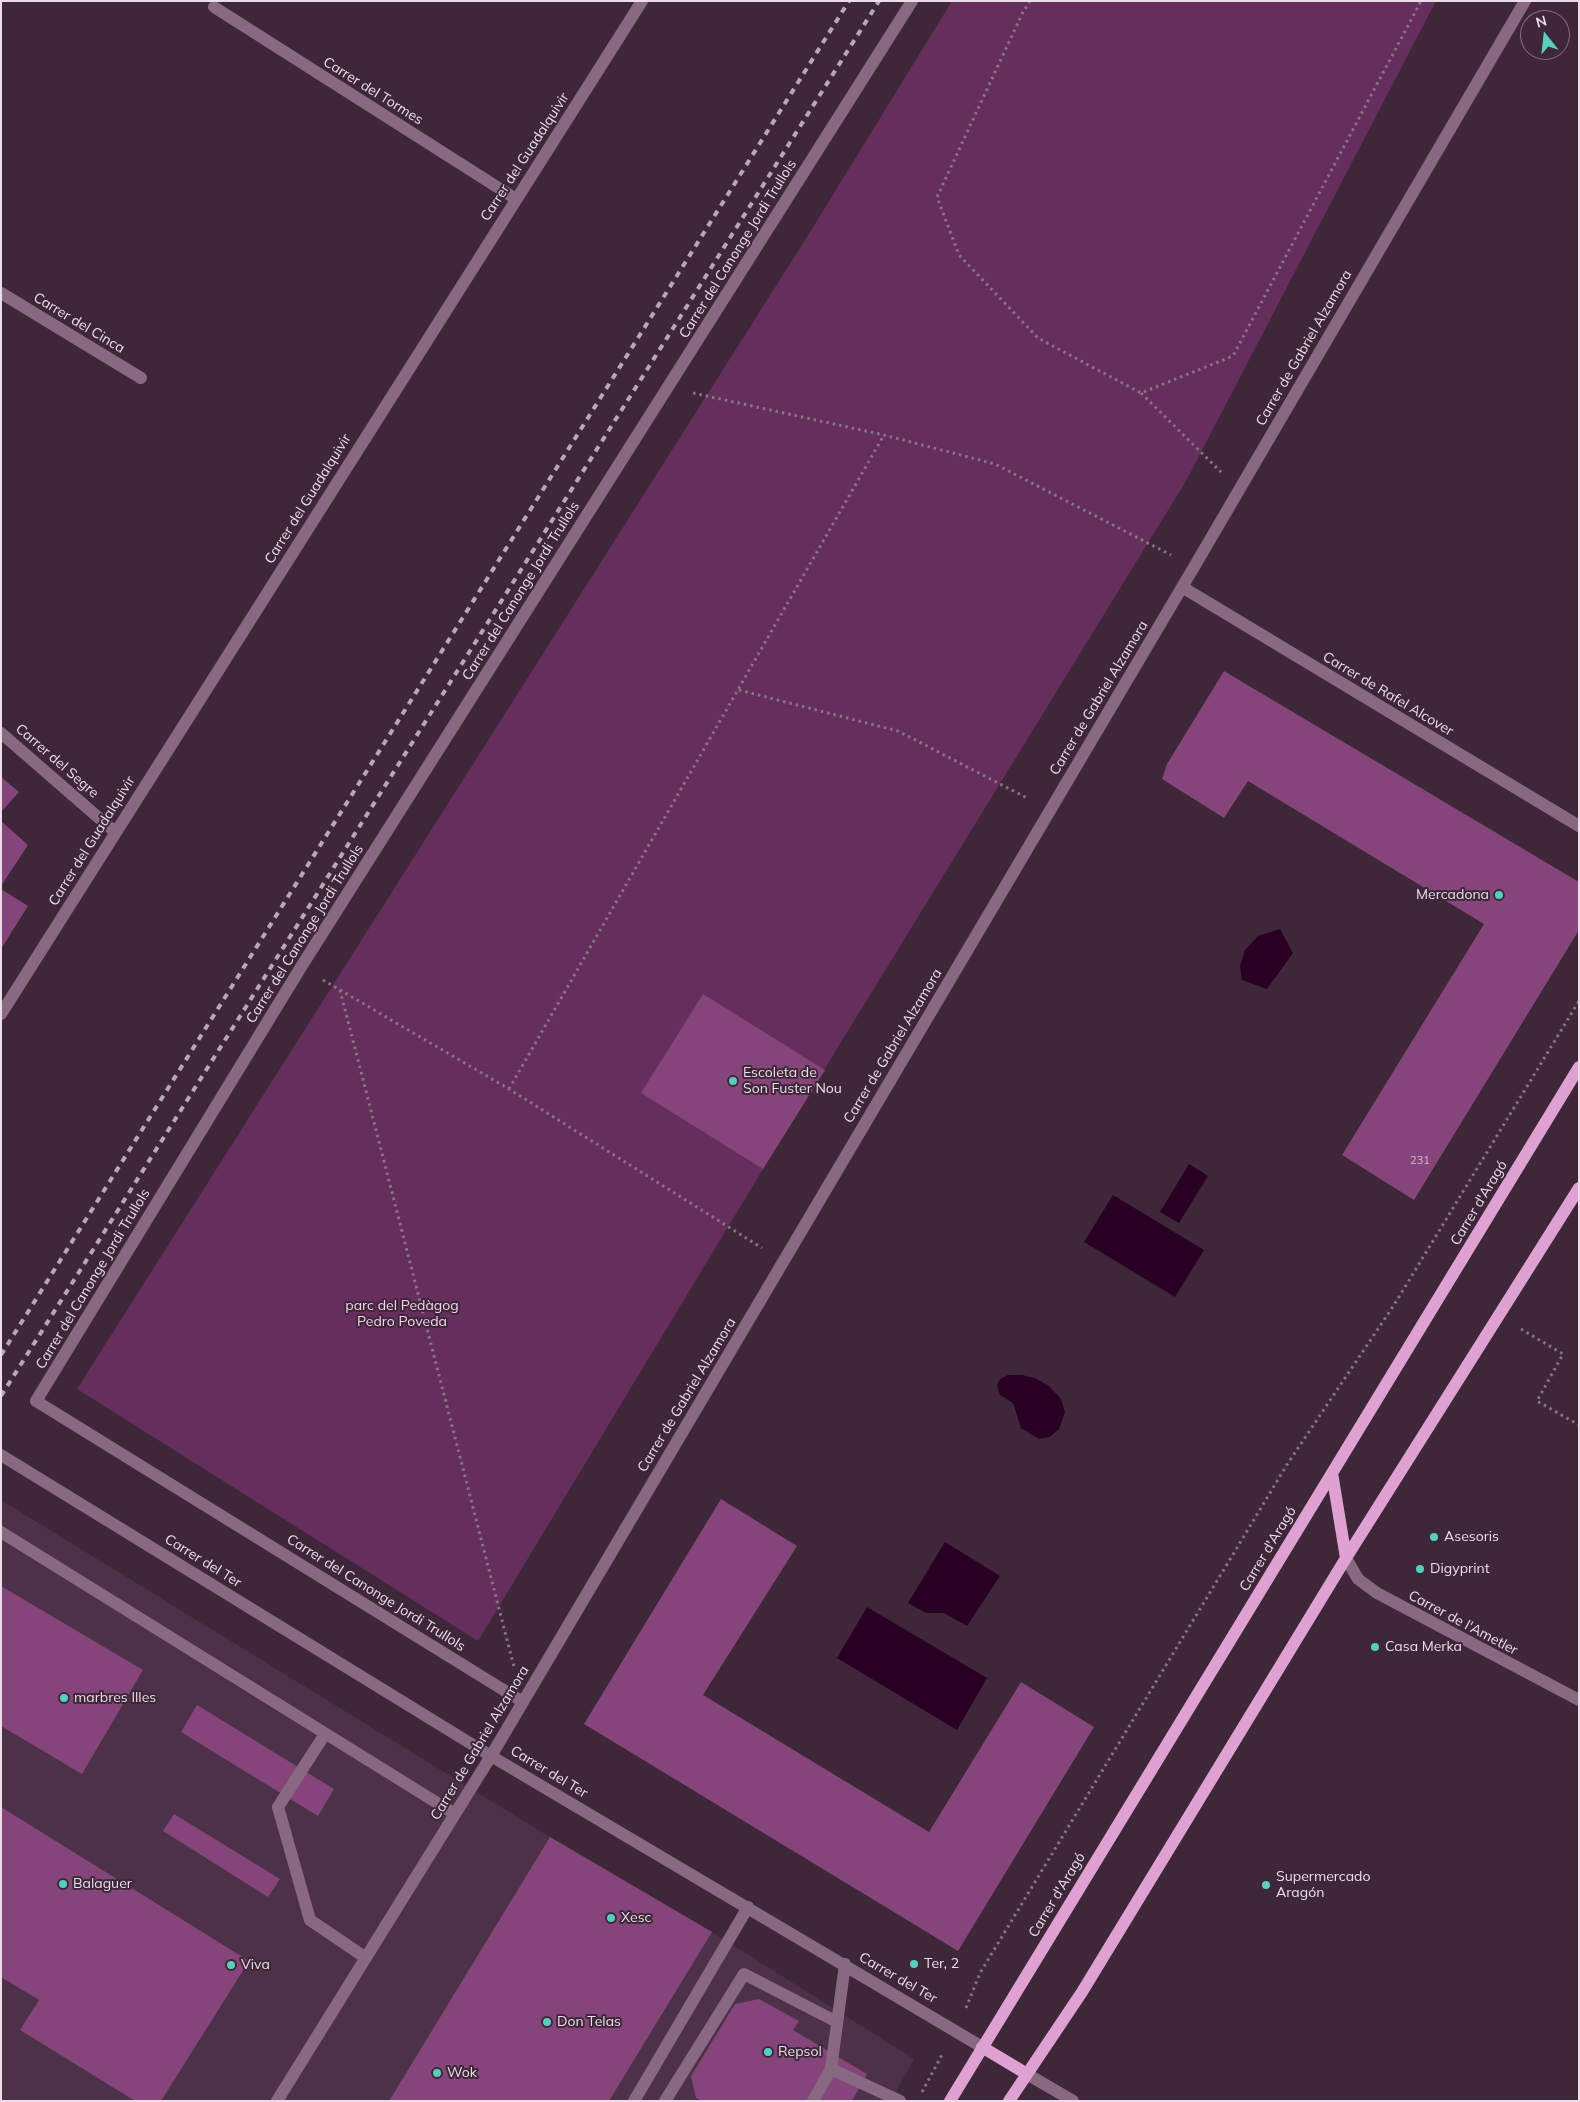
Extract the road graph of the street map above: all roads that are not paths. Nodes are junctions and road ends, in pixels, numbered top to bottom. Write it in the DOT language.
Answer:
graph roads {
  1 [pos="642,1"];
  2 [pos="912,1"];
  3 [pos="1525,1"];
  4 [pos="214,7"];
  5 [pos="516,199"];
  6 [pos="1,293"];
  7 [pos="141,378"];
  8 [pos="1182,587"];
  9 [pos="1,733"];
  10 [pos="1579,826"];
  11 [pos="115,832"];
  12 [pos="1,1014"];
  13 [pos="1579,1067"];
  14 [pos="1579,1086"];
  15 [pos="1565,1090"];
  16 [pos="1579,1188"];
  17 [pos="1,1455"];
  18 [pos="1332,1473"];
  19 [pos="1,1532"];
  20 [pos="1346,1558"];
  21 [pos="1579,1700"];
  22 [pos="523,1702"];
  23 [pos="326,1734"];
  24 [pos="491,1756"];
  25 [pos="455,1814"];
  26 [pos="748,1907"];
  27 [pos="366,1958"];
  28 [pos="845,1964"];
  29 [pos="837,2022"];
  30 [pos="982,2046"];
  31 [pos="830,2069"];
  32 [pos="1027,2074"];
  33 [pos="277,2101"];
  34 [pos="634,2101"];
  35 [pos="665,2101"];
  36 [pos="813,2101"];
  37 [pos="900,2101"];
  38 [pos="950,2101"];
  39 [pos="1009,2101"];
  40 [pos="1073,2101"];
  1 -- 5 [label="street, Carrer del Guadalquivir"];
  2 -- 22 [label="street, Carrer del Canonge Jordi Trullols"];
  3 -- 8 [label="street, Carrer de Gabriel Alzamora"];
  4 -- 5 [label="street, Carrer del Tormes"];
  5 -- 11 [label="street, Carrer del Guadalquivir"];
  6 -- 7 [label="street, Carrer del Cinca"];
  8 -- 10 [label="street, Carrer de Rafel Alcover"];
  8 -- 22 [label="street, Carrer de Gabriel Alzamora"];
  9 -- 11 [label="street, Carrer del Segre"];
  11 -- 12 [label="street, Carrer del Guadalquivir"];
  13 -- 15 [label="main road, Carrer d'Aragó"];
  14 -- 15 [label="street"];
  15 -- 18 [label="main road, Carrer d'Aragó"];
  16 -- 20 [label="main road"];
  17 -- 24 [label="street, Carrer del Ter"];
  18 -- 20 [label="main road"];
  18 -- 30 [label="main road, Carrer d'Aragó"];
  19 -- 23 [label="street"];
  20 -- 21 [label="street, Carrer de l'Ametler"];
  20 -- 32 [label="main road"];
  22 -- 24 [label="street, Carrer de Gabriel Alzamora"];
  23 -- 25 [label="street"];
  23 -- 27 [label="street"];
  24 -- 25 [label="street, Carrer de Gabriel Alzamora"];
  24 -- 26 [label="street, Carrer del Ter"];
  25 -- 27 [label="street, Carrer de Gabriel Alzamora"];
  26 -- 28 [label="street, Carrer del Ter"];
  26 -- 34 [label="street"];
  27 -- 33 [label="street, Carrer de Gabriel Alzamora"];
  28 -- 29 [label="street"];
  28 -- 30 [label="street, Carrer del Ter"];
  29 -- 31 [label="street"];
  29 -- 35 [label="street"];
  30 -- 32 [label="main road"];
  30 -- 38 [label="main road, Carrer d'Aragó"];
  31 -- 36 [label="street"];
  31 -- 37 [label="street"];
  32 -- 39 [label="main road"];
  32 -- 40 [label="street"];
}
